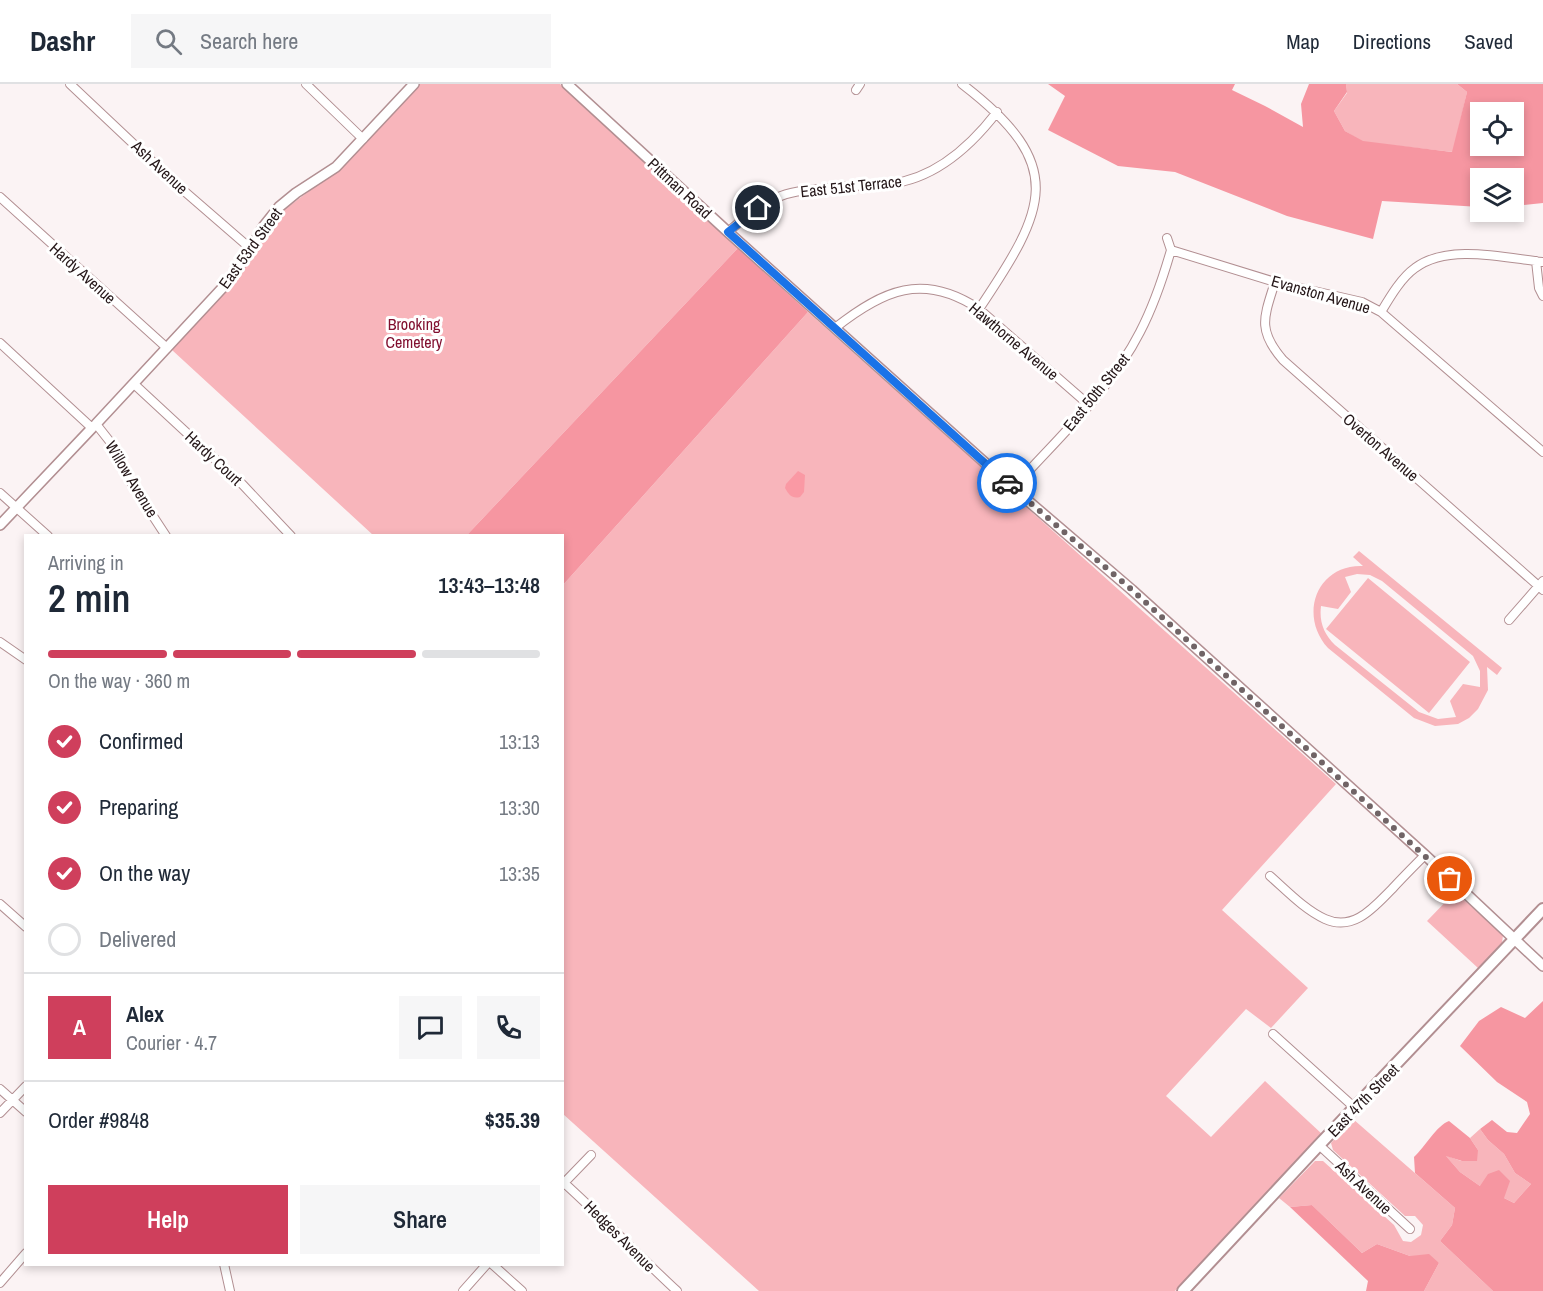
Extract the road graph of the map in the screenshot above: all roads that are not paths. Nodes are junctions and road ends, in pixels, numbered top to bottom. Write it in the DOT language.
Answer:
graph roads {
  1 [pos="70,84"];
  2 [pos="306,84"];
  3 [pos="414,84"];
  4 [pos="567,84"];
  5 [pos="962,84"];
  6 [pos="997,112"];
  7 [pos="363,139"];
  8 [pos="0,197"];
  9 [pos="728,232"];
  10 [pos="1167,238"];
  11 [pos="251,249"];
  12 [pos="1171,250"];
  13 [pos="1539,261"];
  14 [pos="1275,282"];
  15 [pos="1543,296"];
  16 [pos="979,309"];
  17 [pos="1381,312"];
  18 [pos="835,328"];
  19 [pos="0,343"];
  20 [pos="167,348"];
  21 [pos="134,384"];
  22 [pos="1089,405"];
  23 [pos="94,426"];
  24 [pos="1543,452"];
  25 [pos="1012,488"];
  26 [pos="0,493"];
  27 [pos="16,508"];
  28 [pos="0,525"];
  29 [pos="46,534"];
  30 [pos="165,534"];
  31 [pos="289,534"];
  32 [pos="1542,586"];
  33 [pos="1509,620"];
  34 [pos="0,642"];
  35 [pos="24,659"];
  36 [pos="1425,855"];
  37 [pos="1270,876"];
  38 [pos="0,904"];
  39 [pos="1543,909"];
  40 [pos="24,925"];
  41 [pos="1514,940"];
  42 [pos="1543,966"];
  43 [pos="1273,1034"];
  44 [pos="24,1088"];
  45 [pos="0,1089"];
  46 [pos="12,1101"];
  47 [pos="1355,1108"];
  48 [pos="24,1111"];
  49 [pos="0,1113"];
  50 [pos="1318,1145"];
  51 [pos="591,1155"];
  52 [pos="564,1182"];
  53 [pos="564,1184"];
  54 [pos="1410,1229"];
  55 [pos="24,1255"];
  56 [pos="224,1266"];
  57 [pos="485,1266"];
  58 [pos="494,1266"];
  59 [pos="0,1283"];
  60 [pos="230,1291"];
  61 [pos="463,1291"];
  62 [pos="522,1291"];
  63 [pos="677,1291"];
  64 [pos="1183,1291"];
  1 -- 11 [label="street, Ash Avenue"];
  2 -- 7 [label="street"];
  3 -- 7 [label="street, East 53rd Street"];
  4 -- 9 [label="street, Pittman Road"];
  5 -- 6 [label="street"];
  6 -- 9 [label="street, East 51st Terrace"];
  6 -- 16 [label="street"];
  7 -- 11 [label="street, East 53rd Street"];
  8 -- 20 [label="street, Hardy Avenue"];
  9 -- 18 [label="street, Pittman Road"];
  10 -- 12 [label="street"];
  11 -- 20 [label="street, East 53rd Street"];
  12 -- 14 [label="street, Evanston Avenue"];
  12 -- 22 [label="street, East 50th Street"];
  13 -- 15 [label="street"];
  13 -- 17 [label="street"];
  14 -- 17 [label="street, Evanston Avenue"];
  14 -- 32 [label="street, Overton Avenue"];
  16 -- 18 [label="street, Hawthorne Avenue"];
  16 -- 22 [label="street, Hawthorne Avenue"];
  17 -- 24 [label="street, Evanston Avenue"];
  18 -- 25 [label="street, Pittman Road"];
  19 -- 23 [label="street, Willow Avenue"];
  20 -- 21 [label="street, East 53rd Street"];
  21 -- 23 [label="street, East 53rd Street"];
  21 -- 31 [label="street, Hardy Court"];
  22 -- 25 [label="street, East 50th Street"];
  23 -- 27 [label="street, East 53rd Street"];
  23 -- 30 [label="street, Willow Avenue"];
  25 -- 36 [label="street, Pittman Road"];
  26 -- 27 [label="street"];
  27 -- 28 [label="street, East 53rd Street"];
  27 -- 29 [label="street"];
  32 -- 33 [label="street"];
  34 -- 35 [label="street"];
  36 -- 37 [label="street"];
  36 -- 41 [label="street, Pittman Road"];
  38 -- 40 [label="street"];
  39 -- 41 [label="main road, East 47th Street"];
  41 -- 42 [label="street, Pittman Road"];
  41 -- 47 [label="main road, East 47th Street"];
  43 -- 47 [label="street"];
  44 -- 46 [label="street"];
  45 -- 46 [label="street"];
  46 -- 48 [label="street"];
  46 -- 49 [label="street"];
  47 -- 50 [label="main road, East 47th Street"];
  50 -- 54 [label="street, Ash Avenue"];
  50 -- 64 [label="main road, East 47th Street"];
  51 -- 52 [label="street"];
  53 -- 63 [label="street, Hedges Avenue"];
  55 -- 59 [label="street"];
  56 -- 60 [label="street"];
  57 -- 61 [label="street"];
  58 -- 62 [label="street"];
}
